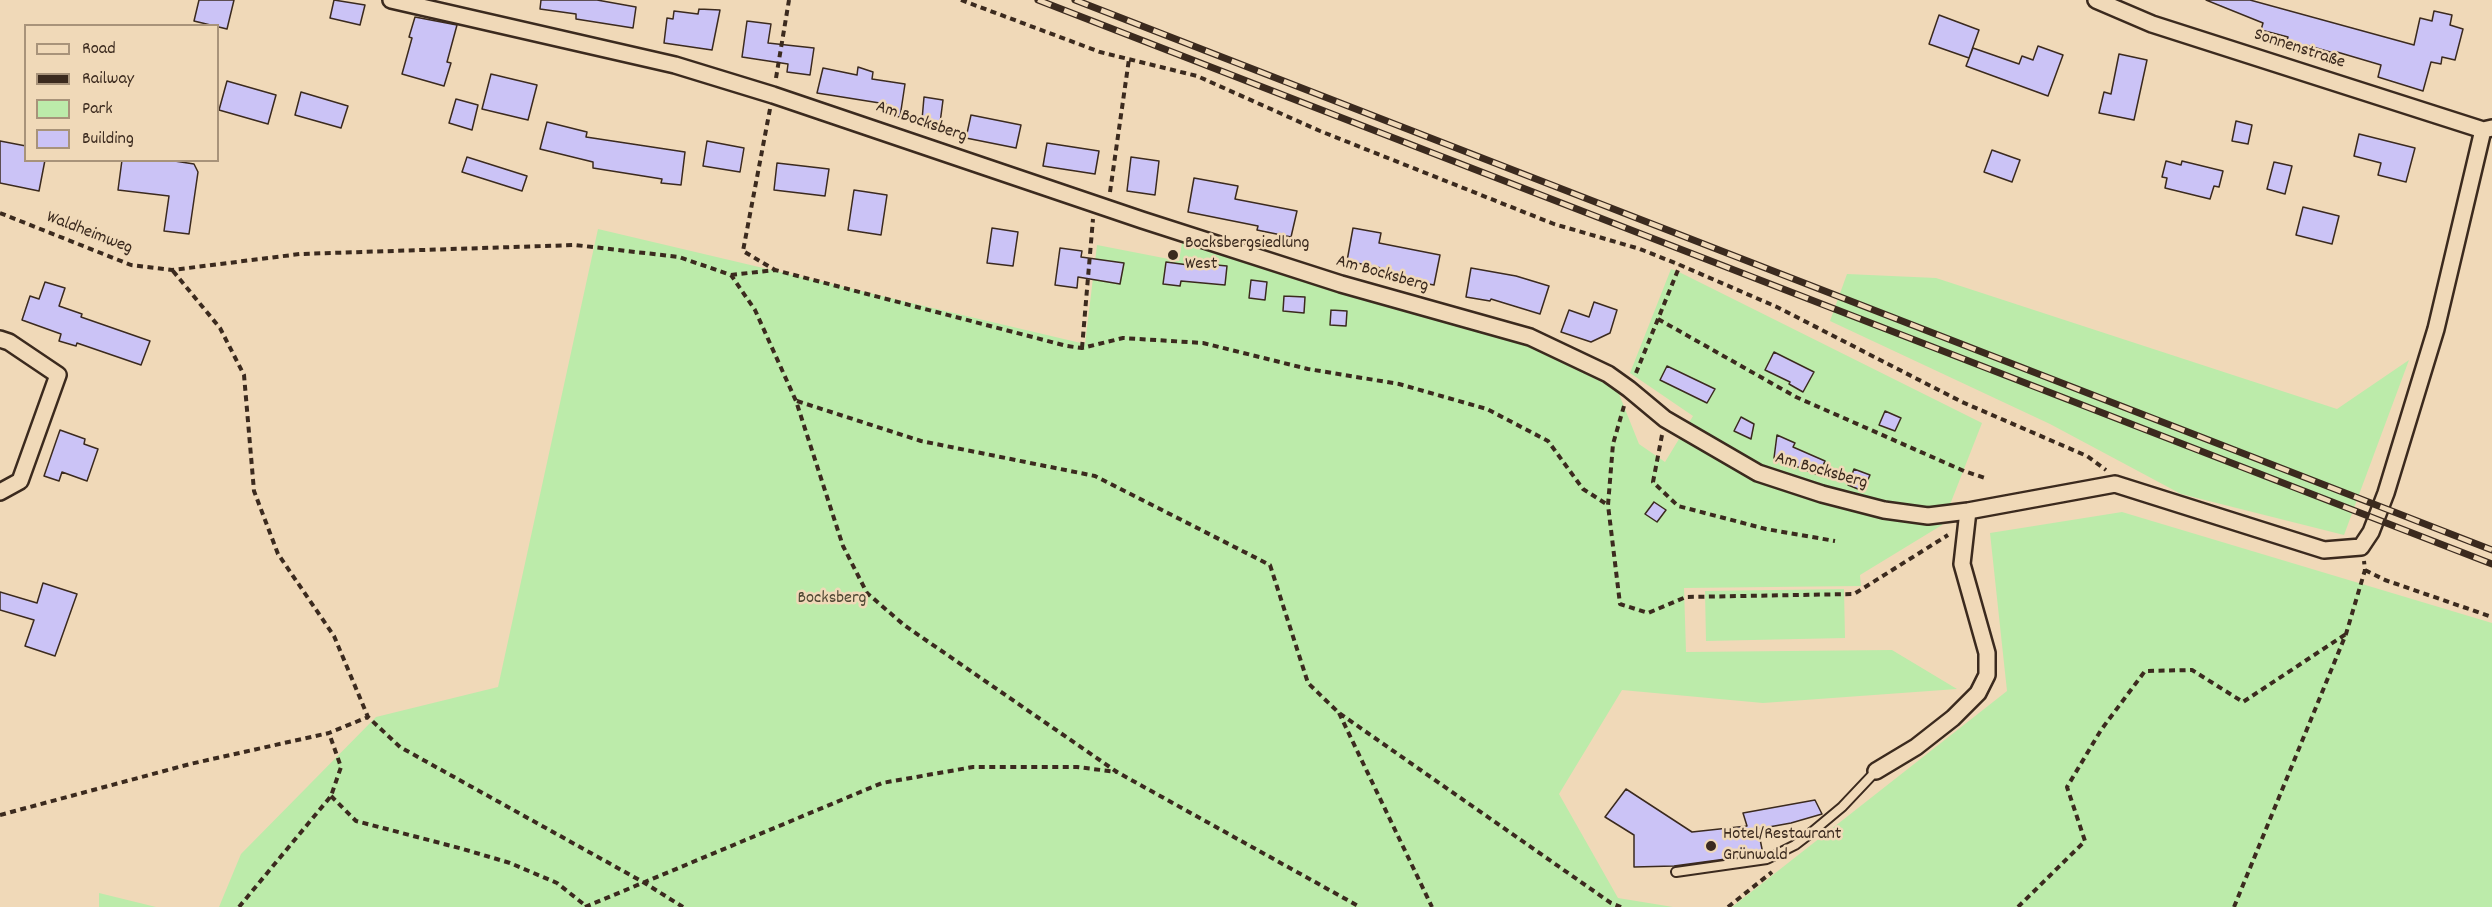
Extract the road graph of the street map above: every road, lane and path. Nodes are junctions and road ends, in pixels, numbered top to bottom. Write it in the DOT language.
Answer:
graph roads {
  1 [pos="391,0"];
  2 [pos="789,0"];
  3 [pos="961,0"];
  4 [pos="2096,0"];
  5 [pos="1129,59"];
  6 [pos="773,94"];
  7 [pos="2487,129"];
  8 [pos="1101,206"];
  9 [pos="0,213"];
  10 [pos="1680,265"];
  11 [pos="172,270"];
  12 [pos="776,270"];
  13 [pos="731,275"];
  14 [pos="1658,319"];
  15 [pos="5,341"];
  16 [pos="1082,348"];
  17 [pos="1629,389"];
  18 [pos="796,401"];
  19 [pos="1665,419"];
  20 [pos="1988,479"];
  21 [pos="2115,484"];
  22 [pos="0,492"];
  23 [pos="1608,506"];
  24 [pos="1968,511"];
  25 [pos="1950,534"];
  26 [pos="1835,541"];
  27 [pos="2492,617"];
  28 [pos="2346,634"];
  29 [pos="1339,712"];
  30 [pos="368,717"];
  31 [pos="329,733"];
  32 [pos="1876,771"];
  33 [pos="1117,772"];
  34 [pos="332,796"];
  35 [pos="0,815"];
  36 [pos="1676,872"];
  37 [pos="643,882"];
  38 [pos="239,907"];
  39 [pos="585,907"];
  40 [pos="682,907"];
  41 [pos="1360,907"];
  42 [pos="1432,907"];
  43 [pos="1621,907"];
  44 [pos="2018,907"];
  45 [pos="2234,907"];
  1 -- 6 [label="street, Am Bocksberg"];
  2 -- 6 [label="path"];
  3 -- 5 [label="path"];
  4 -- 7 [label="street, Sonnenstraße"];
  5 -- 8 [label="path"];
  5 -- 10 [label="path"];
  6 -- 8 [label="street, Am Bocksberg"];
  6 -- 12 [label="path"];
  7 -- 21 [label="street"];
  8 -- 16 [label="path"];
  8 -- 17 [label="street, Am Bocksberg"];
  9 -- 11 [label="path, Waldheimweg"];
  10 -- 14 [label="path"];
  10 -- 21 [label="path"];
  11 -- 13 [label="path, Waldheimweg"];
  11 -- 30 [label="path"];
  12 -- 13 [label="path"];
  12 -- 16 [label="path"];
  13 -- 18 [label="path"];
  14 -- 17 [label="path"];
  14 -- 20 [label="path"];
  15 -- 22 [label="street"];
  16 -- 23 [label="path"];
  17 -- 19 [label="street, Am Bocksberg"];
  17 -- 23 [label="path"];
  18 -- 29 [label="path"];
  18 -- 33 [label="path"];
  19 -- 24 [label="street, Am Bocksberg"];
  19 -- 26 [label="path"];
  21 -- 24 [label="street, Am Bocksberg"];
  23 -- 25 [label="path"];
  24 -- 32 [label="street"];
  27 -- 28 [label="path"];
  28 -- 44 [label="path"];
  28 -- 45 [label="path"];
  29 -- 42 [label="path"];
  29 -- 43 [label="path"];
  30 -- 31 [label="path"];
  30 -- 37 [label="path"];
  31 -- 34 [label="path"];
  31 -- 35 [label="path"];
  32 -- 36 [label="lane"];
  33 -- 37 [label="path"];
  33 -- 41 [label="path"];
  34 -- 38 [label="path"];
  34 -- 39 [label="path"];
  37 -- 39 [label="path"];
  37 -- 40 [label="path"];
}
